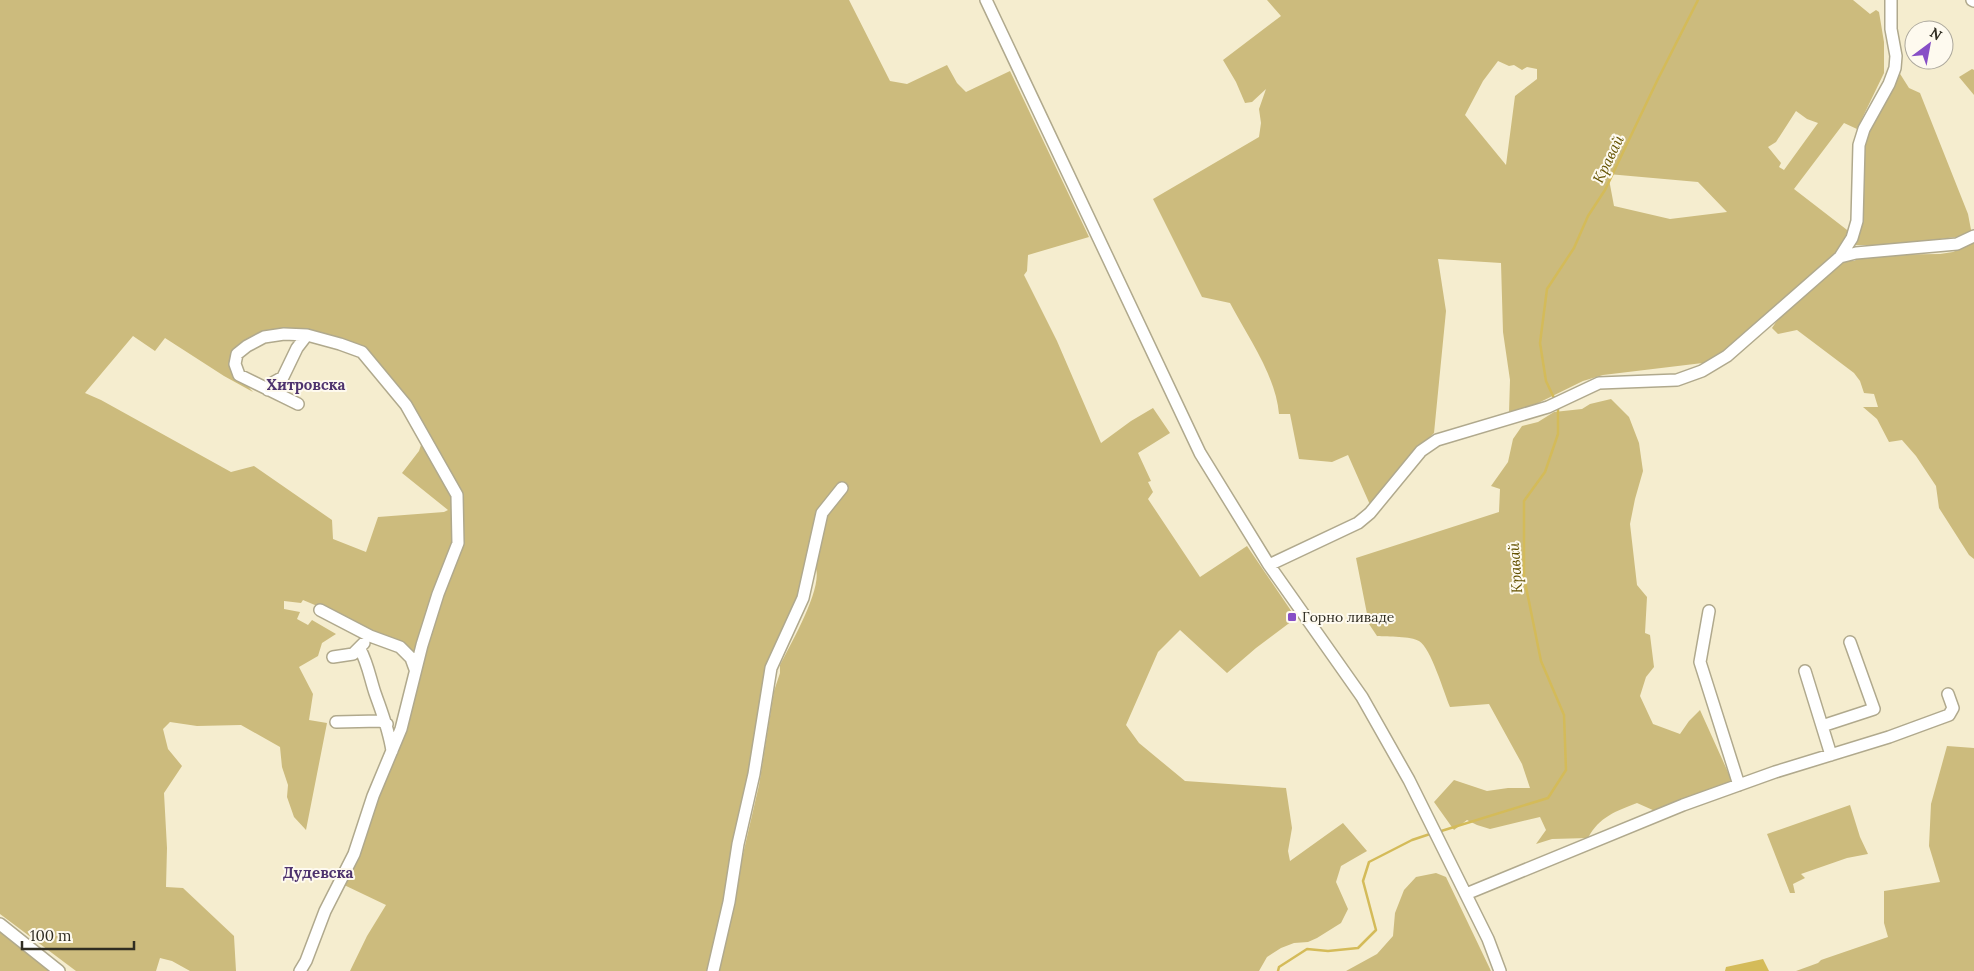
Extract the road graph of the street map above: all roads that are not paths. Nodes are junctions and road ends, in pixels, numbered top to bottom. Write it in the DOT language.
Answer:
graph roads {
  1 [pos="986,0"];
  2 [pos="1891,0"];
  3 [pos="1974,236"];
  4 [pos="1840,257"];
  5 [pos="307,335"];
  6 [pos="268,390"];
  7 [pos="298,404"];
  8 [pos="842,488"];
  9 [pos="1269,565"];
  10 [pos="320,610"];
  11 [pos="1709,611"];
  12 [pos="370,636"];
  13 [pos="1850,642"];
  14 [pos="360,649"];
  15 [pos="333,657"];
  16 [pos="415,669"];
  17 [pos="1804,672"];
  18 [pos="1948,694"];
  19 [pos="336,722"];
  20 [pos="387,724"];
  21 [pos="1822,726"];
  22 [pos="392,750"];
  23 [pos="1831,755"];
  24 [pos="1739,785"];
  25 [pos="1466,894"];
  26 [pos="0,924"];
  27 [pos="59,971"];
  28 [pos="300,971"];
  29 [pos="713,971"];
  30 [pos="1500,971"];
  1 -- 9 [label="street"];
  2 -- 4 [label="street"];
  3 -- 4 [label="street"];
  4 -- 9 [label="street"];
  5 -- 6 [label="street"];
  5 -- 6 [label="street"];
  5 -- 16 [label="street"];
  6 -- 7 [label="street"];
  8 -- 29 [label="street"];
  9 -- 25 [label="street"];
  10 -- 12 [label="street"];
  11 -- 24 [label="street"];
  12 -- 14 [label="street"];
  12 -- 16 [label="street"];
  13 -- 21 [label="street"];
  14 -- 15 [label="street"];
  14 -- 20 [label="street"];
  16 -- 22 [label="street"];
  17 -- 21 [label="street"];
  18 -- 23 [label="street"];
  19 -- 20 [label="street"];
  20 -- 22 [label="street"];
  21 -- 23 [label="street"];
  22 -- 28 [label="street"];
  23 -- 24 [label="street"];
  24 -- 25 [label="street"];
  25 -- 30 [label="street"];
  26 -- 27 [label="street"];
}
